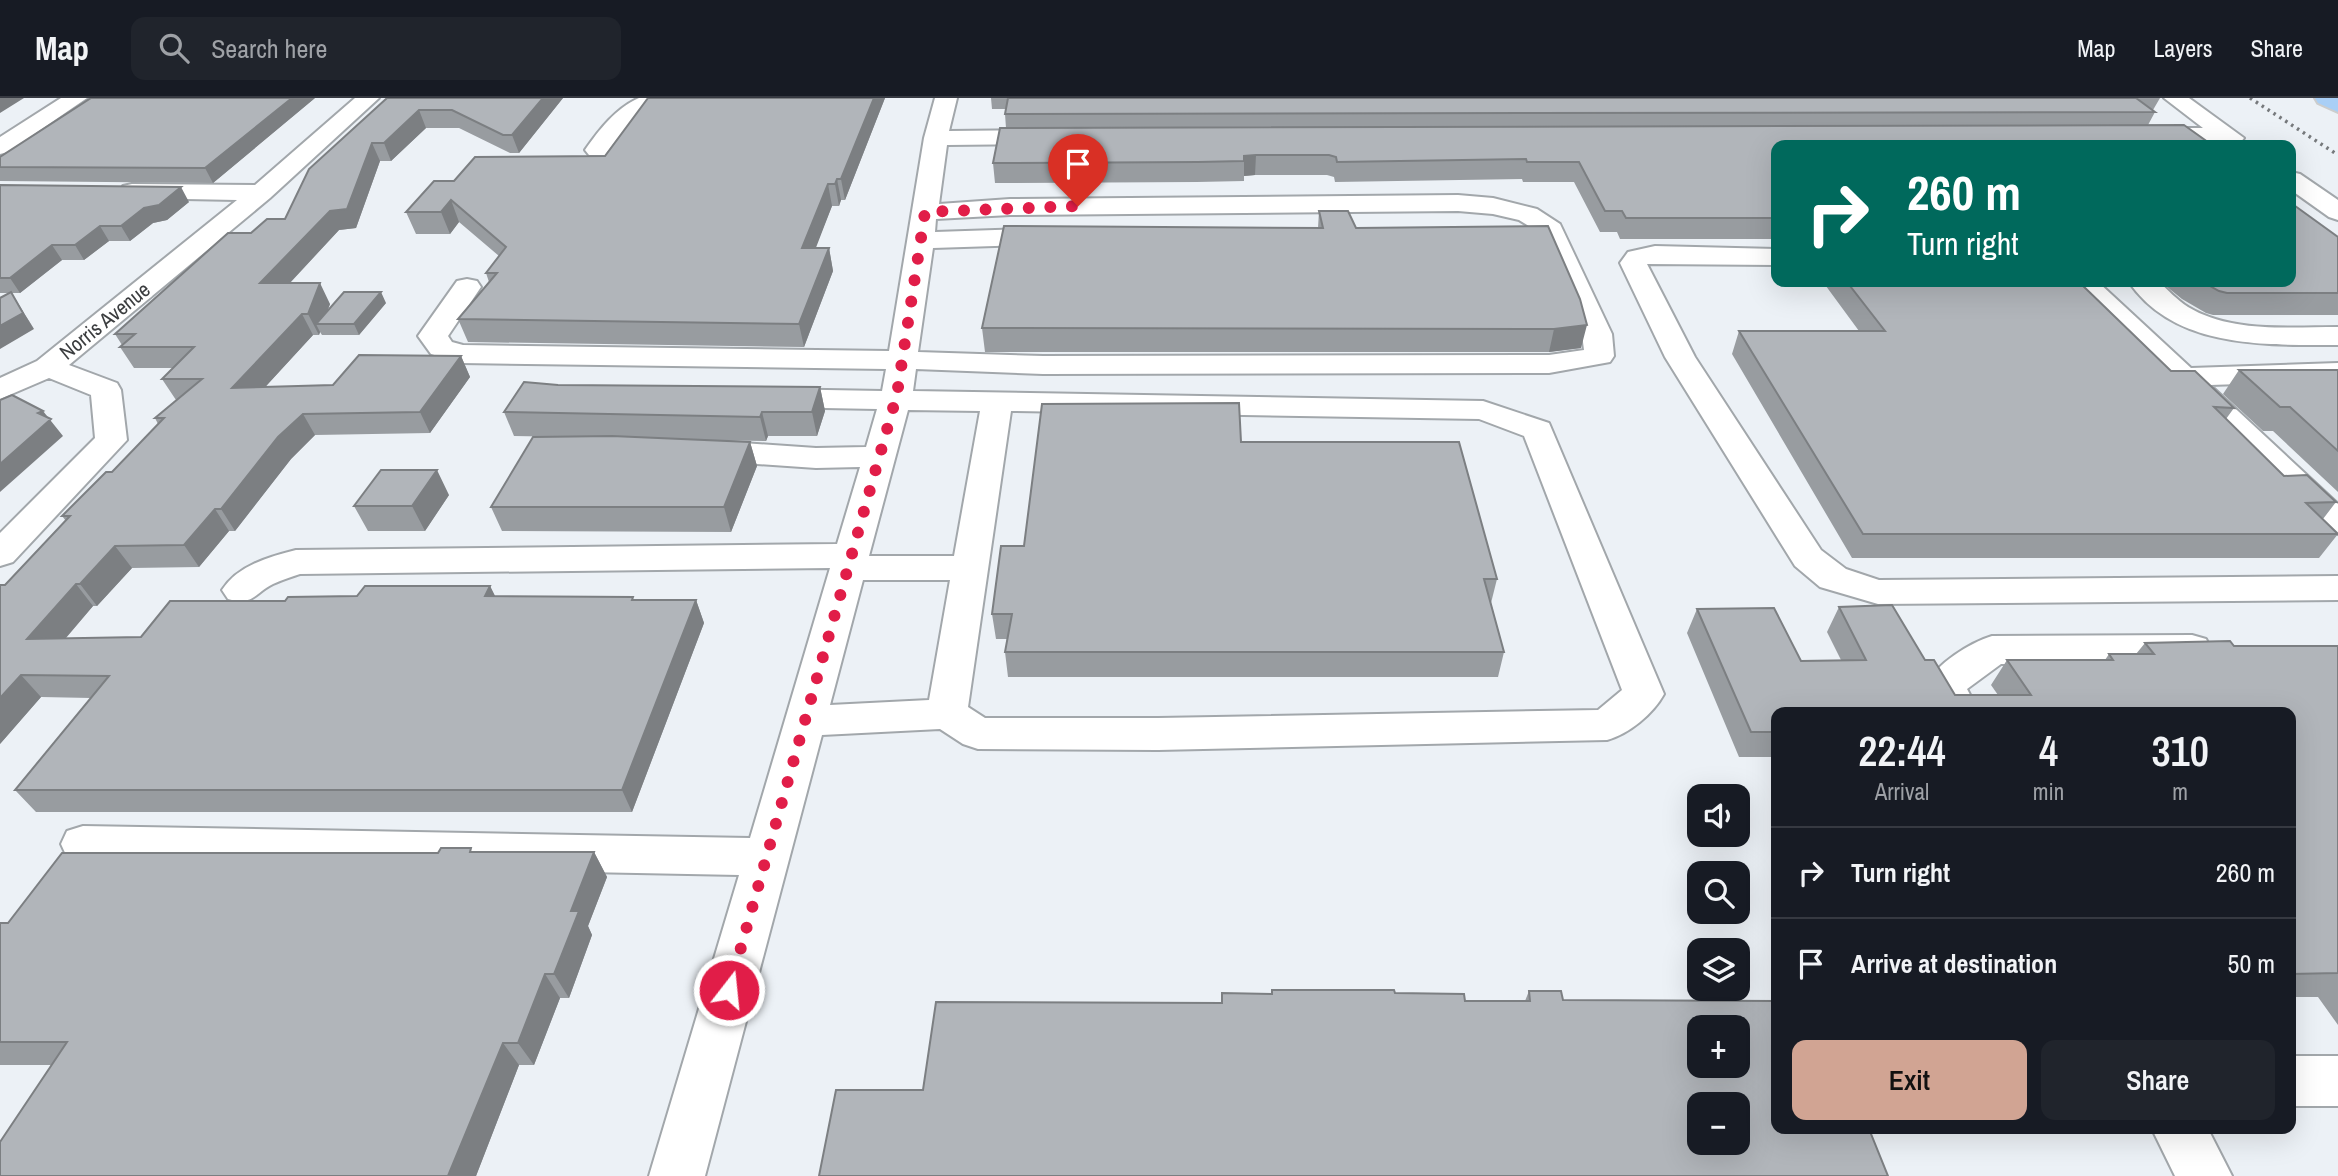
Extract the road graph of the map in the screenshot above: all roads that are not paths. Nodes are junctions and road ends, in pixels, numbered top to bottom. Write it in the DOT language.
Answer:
graph roads {
  1 [pos="76,98"];
  2 [pos="368,98"];
  3 [pos="721,98"];
  4 [pos="946,98"];
  5 [pos="2175,98"];
  6 [pos="2326,98"];
  7 [pos="2338,105"];
  8 [pos="2130,135"];
  9 [pos="1075,137"];
  10 [pos="936,138"];
  11 [pos="2235,140"];
  12 [pos="0,147"];
  13 [pos="597,150"];
  14 [pos="2296,182"];
  15 [pos="110,191"];
  16 [pos="261,193"];
  17 [pos="2296,209"];
  18 [pos="2337,211"];
  19 [pos="923,226"];
  20 [pos="1079,235"];
  21 [pos="1771,257"];
  22 [pos="467,287"];
  23 [pos="2087,287"];
  24 [pos="2149,287"];
  25 [pos="2338,336"];
  26 [pos="902,360"];
  27 [pos="48,367"];
  28 [pos="2338,372"];
  29 [pos="2183,377"];
  30 [pos="0,390"];
  31 [pos="743,398"];
  32 [pos="998,401"];
  33 [pos="895,402"];
  34 [pos="667,449"];
  35 [pos="879,457"];
  36 [pos="2338,523"];
  37 [pos="0,555"];
  38 [pos="849,562"];
  39 [pos="969,568"];
  40 [pos="2338,588"];
  41 [pos="241,590"];
  42 [pos="2227,649"];
  43 [pos="1956,707"];
  44 [pos="947,714"];
  45 [pos="805,721"];
  46 [pos="83,844"];
  47 [pos="767,857"];
  48 [pos="2296,1081"];
  49 [pos="2338,1081"];
  50 [pos="2182,1134"];
  51 [pos="677,1176"];
  52 [pos="2204,1176"];
  1 -- 12 [label="street"];
  2 -- 16 [label="street, Norris Avenue"];
  3 -- 13 [label="street"];
  4 -- 10 [label="street"];
  5 -- 11 [label="street"];
  6 -- 7 [label="main road"];
  8 -- 11 [label="street"];
  9 -- 10 [label="street"];
  10 -- 19 [label="street"];
  14 -- 18 [label="street"];
  15 -- 16 [label="street"];
  16 -- 27 [label="street, Norris Avenue"];
  17 -- 18 [label="street"];
  19 -- 20 [label="street"];
  19 -- 26 [label="street"];
  19 -- 26 [label="street"];
  21 -- 40 [label="street"];
  22 -- 26 [label="street"];
  23 -- 29 [label="street"];
  24 -- 25 [label="street"];
  26 -- 33 [label="street"];
  27 -- 30 [label="street"];
  27 -- 37 [label="street, Norris Avenue"];
  28 -- 29 [label="street"];
  29 -- 36 [label="street"];
  31 -- 33 [label="street"];
  32 -- 33 [label="street"];
  32 -- 39 [label="street"];
  32 -- 44 [label="street"];
  33 -- 35 [label="street"];
  34 -- 35 [label="street"];
  35 -- 38 [label="street"];
  38 -- 39 [label="street"];
  38 -- 41 [label="street"];
  38 -- 45 [label="street"];
  39 -- 44 [label="street"];
  42 -- 43 [label="street"];
  44 -- 45 [label="street"];
  45 -- 47 [label="street"];
  46 -- 47 [label="street"];
  47 -- 51 [label="street"];
  48 -- 49 [label="street"];
  50 -- 52 [label="street"];
}
